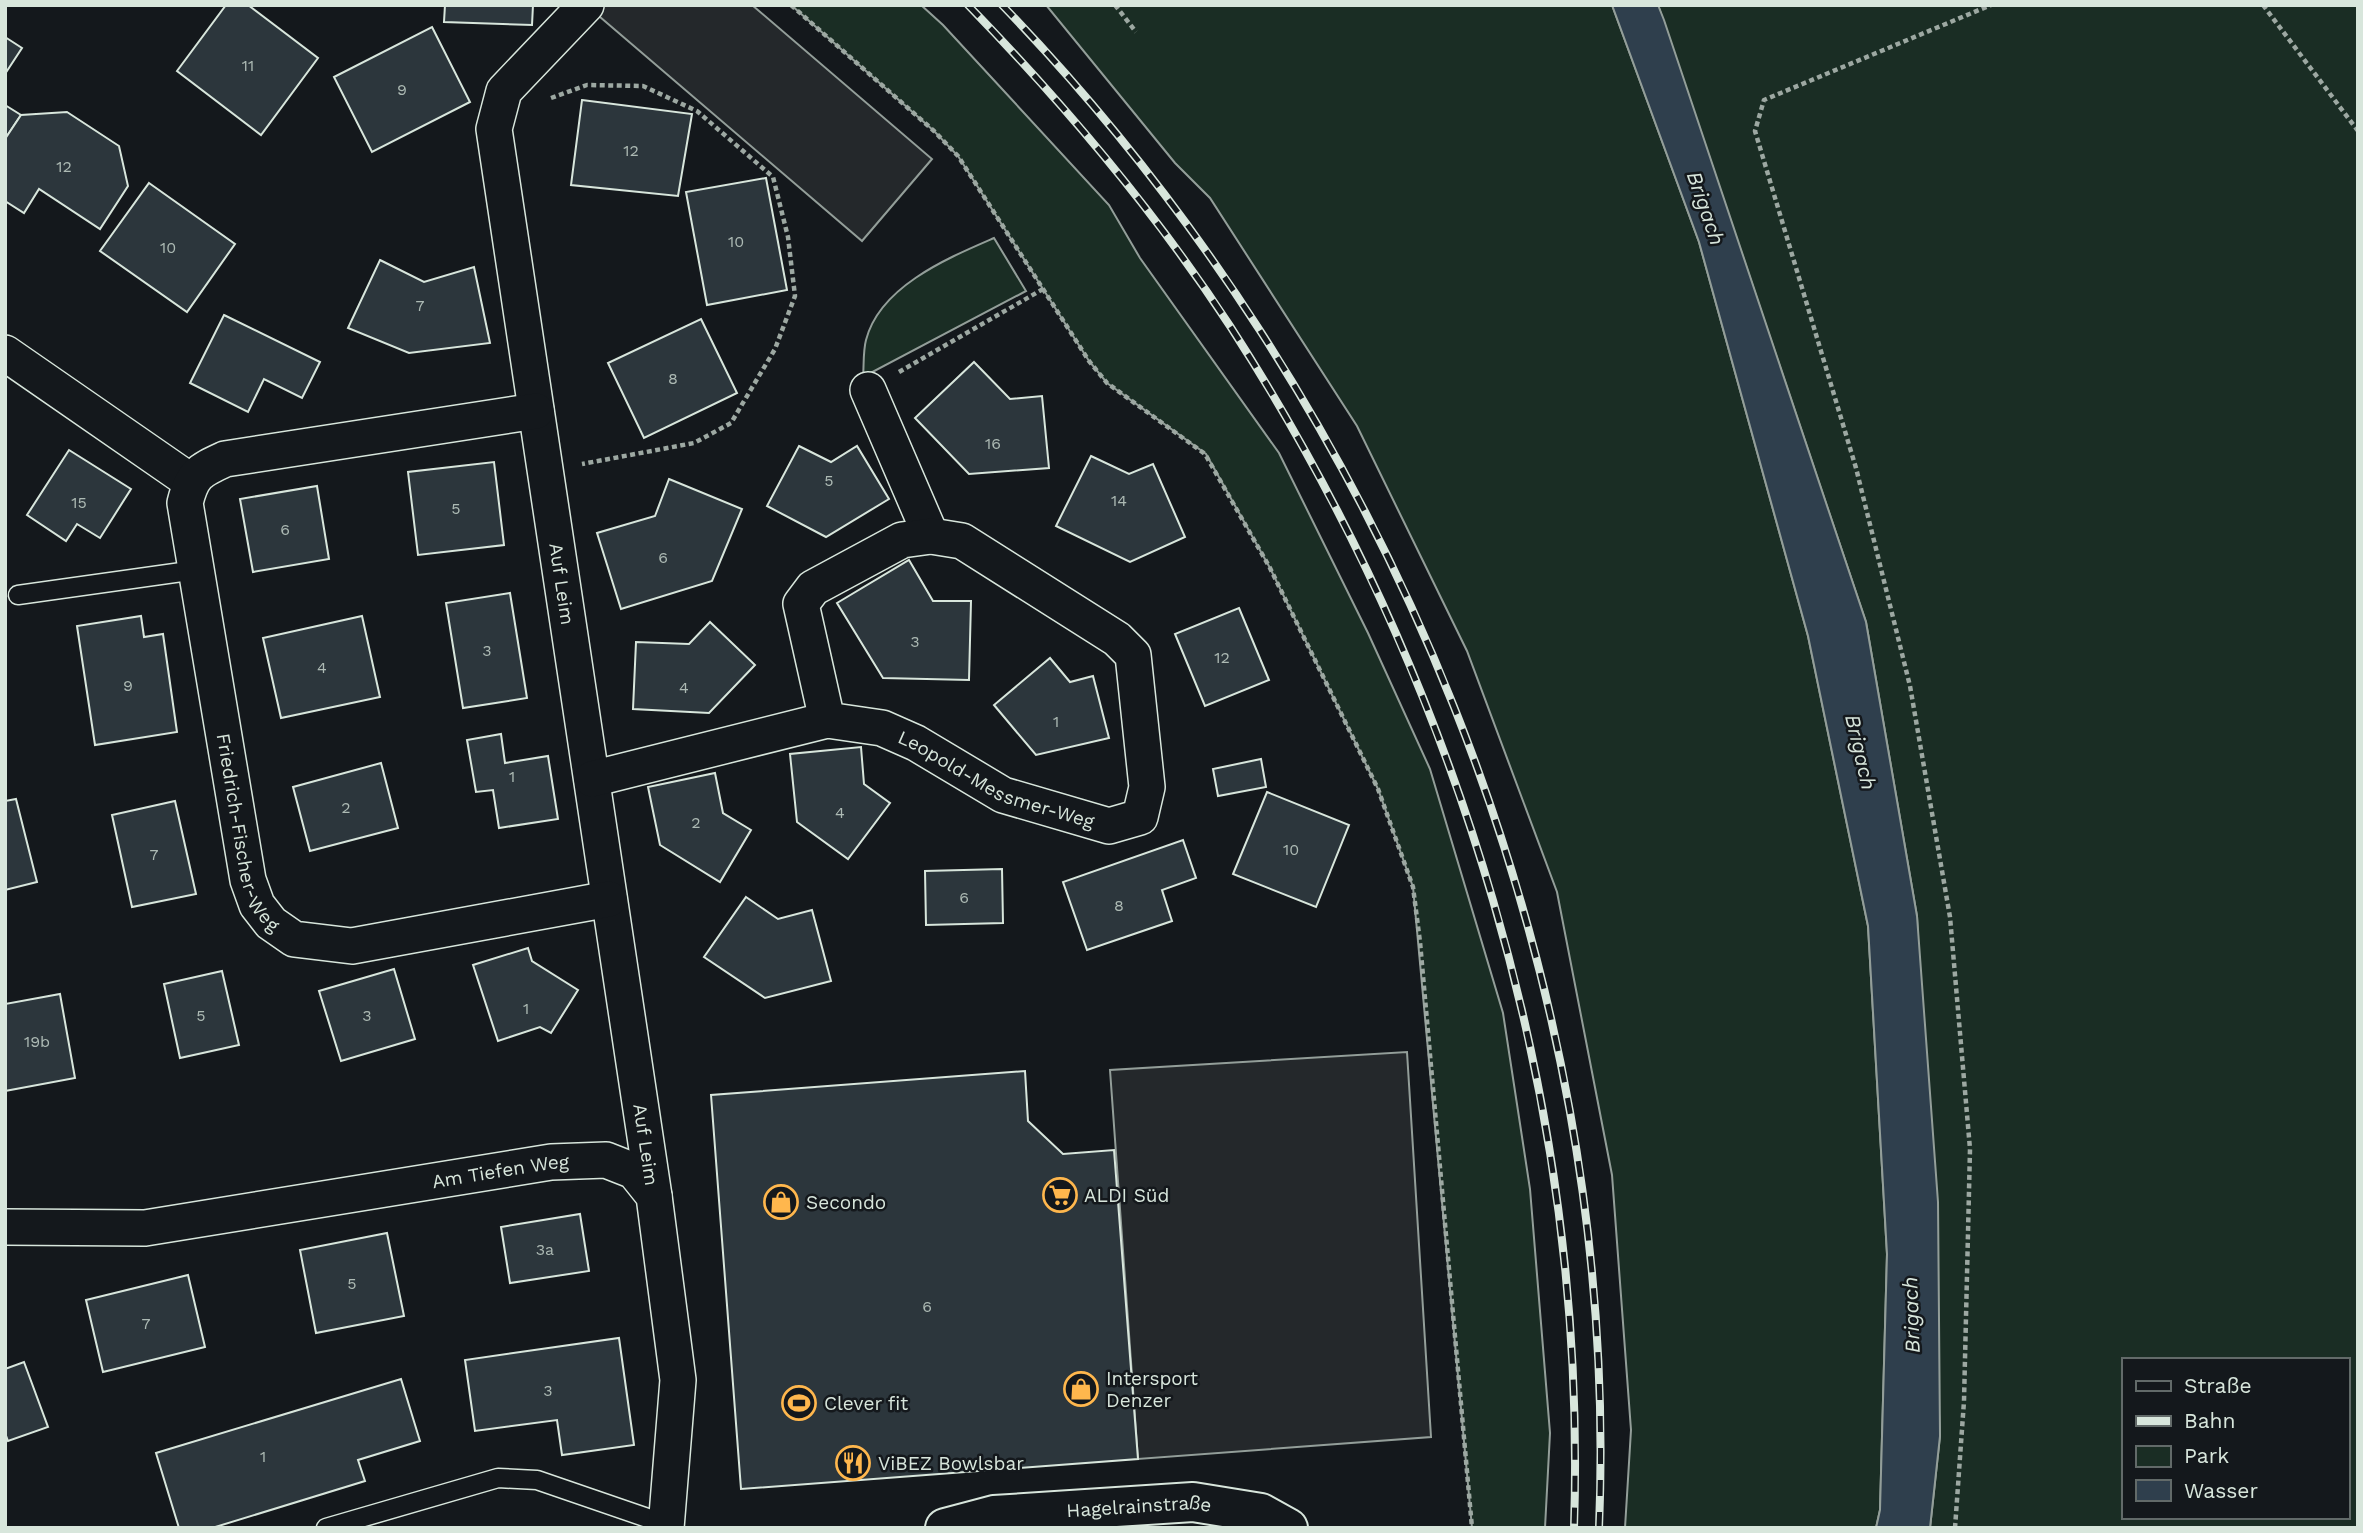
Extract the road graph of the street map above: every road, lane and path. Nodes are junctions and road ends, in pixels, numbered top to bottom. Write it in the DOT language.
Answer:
graph roads {
  1 [pos="586,5"];
  2 [pos="791,5"];
  3 [pos="1115,5"];
  4 [pos="1991,5"];
  5 [pos="2263,5"];
  6 [pos="1136,33"];
  7 [pos="504,91"];
  8 [pos="2358,131"];
  9 [pos="1043,289"];
  10 [pos="5,354"];
  11 [pos="868,390"];
  12 [pos="536,411"];
  13 [pos="547,471"];
  14 [pos="190,481"];
  15 [pos="931,536"];
  16 [pos="196,570"];
  17 [pos="18,595"];
  18 [pos="827,720"];
  19 [pos="592,779"];
  20 [pos="609,899"];
  21 [pos="654,1196"];
  22 [pos="5,1227"];
  23 [pos="665,1526"];
  24 [pos="326,1528"];
  25 [pos="945,1528"];
  26 [pos="1288,1528"];
  27 [pos="1472,1528"];
  28 [pos="1955,1528"];
  1 -- 7 [label="street, Auf Leim"];
  2 -- 9 [label="path"];
  3 -- 6 [label="path"];
  4 -- 28 [label="path"];
  5 -- 8 [label="path"];
  7 -- 12 [label="street, Auf Leim"];
  7 -- 13 [label="path"];
  9 -- 11 [label="path"];
  9 -- 27 [label="path"];
  10 -- 14 [label="street"];
  11 -- 15 [label="street"];
  12 -- 13 [label="street, Auf Leim"];
  12 -- 14 [label="street"];
  13 -- 19 [label="street, Auf Leim"];
  14 -- 16 [label="street, Friedrich-Fischer-Weg"];
  15 -- 18 [label="street, Leopold-Messmer-Weg"];
  15 -- 18 [label="street, Leopold-Messmer-Weg"];
  16 -- 17 [label="lane"];
  16 -- 20 [label="street, Friedrich-Fischer-Weg"];
  18 -- 19 [label="street, Leopold-Messmer-Weg"];
  19 -- 20 [label="street, Auf Leim"];
  20 -- 21 [label="street, Auf Leim"];
  21 -- 22 [label="street, Am Tiefen Weg"];
  21 -- 23 [label="street"];
  23 -- 24 [label="lane"];
  25 -- 26 [label="main road, Hagelrainstraße"];
}
